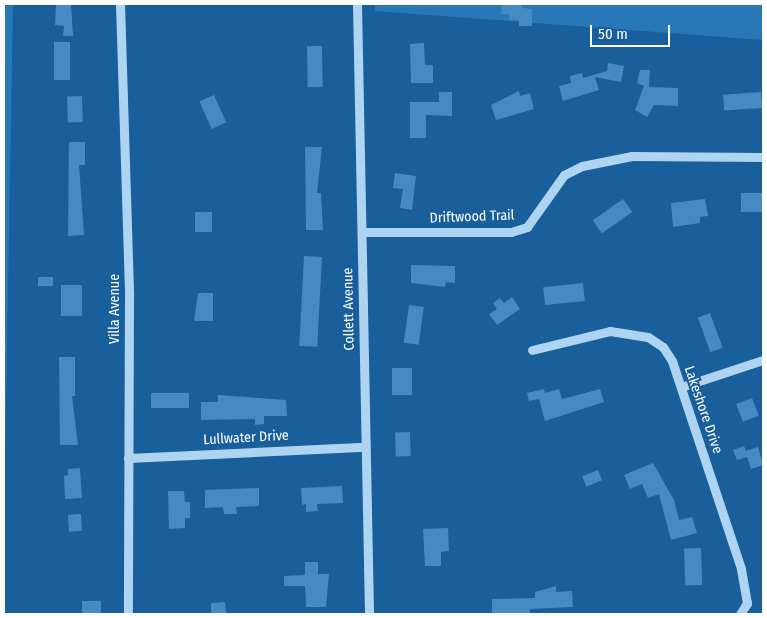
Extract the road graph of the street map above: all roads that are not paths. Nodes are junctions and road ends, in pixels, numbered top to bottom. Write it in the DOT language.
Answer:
graph roads {
  1 [pos="120,4"];
  2 [pos="357,4"];
  3 [pos="763,157"];
  4 [pos="362,232"];
  5 [pos="532,350"];
  6 [pos="763,360"];
  7 [pos="681,388"];
  8 [pos="365,447"];
  9 [pos="128,458"];
  10 [pos="128,614"];
  11 [pos="369,614"];
  12 [pos="740,614"];
  1 -- 9 [label="street, Villa Avenue"];
  2 -- 4 [label="street, Collett Avenue"];
  3 -- 4 [label="street, Driftwood Trail"];
  4 -- 8 [label="street, Collett Avenue"];
  5 -- 7 [label="street, Lakeshore Drive"];
  6 -- 7 [label="street"];
  7 -- 12 [label="street, Lakeshore Drive"];
  8 -- 9 [label="street, Lullwater Drive"];
  8 -- 11 [label="street, Collett Avenue"];
  9 -- 10 [label="street, Villa Avenue"];
}
